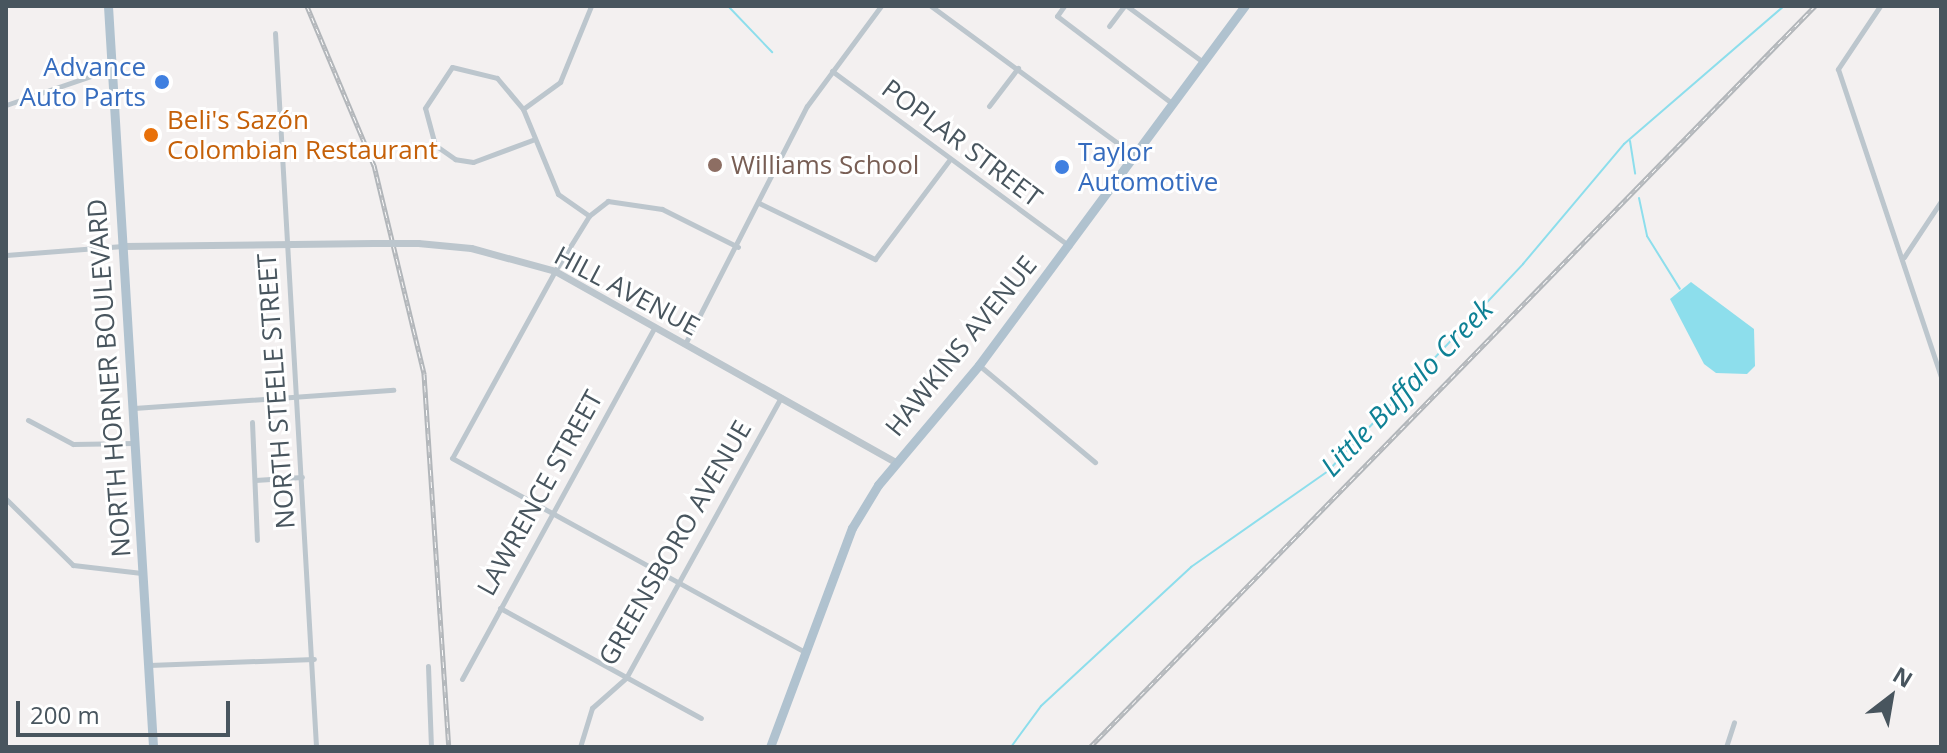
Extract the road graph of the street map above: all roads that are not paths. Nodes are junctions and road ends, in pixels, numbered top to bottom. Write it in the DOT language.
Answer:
graph roads {
  1 [pos="108,6"];
  2 [pos="591,6"];
  3 [pos="881,6"];
  4 [pos="931,6"];
  5 [pos="1064,6"];
  6 [pos="1125,6"];
  7 [pos="1245,6"];
  8 [pos="1880,6"];
  9 [pos="1109,26"];
  10 [pos="275,33"];
  11 [pos="1204,63"];
  12 [pos="112,68"];
  13 [pos="1018,68"];
  14 [pos="832,71"];
  15 [pos="6,105"];
  16 [pos="1174,105"];
  17 [pos="989,106"];
  18 [pos="523,109"];
  19 [pos="535,139"];
  20 [pos="1136,157"];
  21 [pos="950,159"];
  22 [pos="1941,201"];
  23 [pos="759,203"];
  24 [pos="589,216"];
  25 [pos="123,246"];
  26 [pos="287,247"];
  27 [pos="738,247"];
  28 [pos="1070,247"];
  29 [pos="6,255"];
  30 [pos="1903,258"];
  31 [pos="555,271"];
  32 [pos="655,327"];
  33 [pos="685,344"];
  34 [pos="979,365"];
  35 [pos="1941,376"];
  36 [pos="393,390"];
  37 [pos="781,397"];
  38 [pos="297,398"];
  39 [pos="133,408"];
  40 [pos="28,420"];
  41 [pos="252,422"];
  42 [pos="135,443"];
  43 [pos="895,462"];
  44 [pos="1095,462"];
  45 [pos="302,477"];
  46 [pos="255,480"];
  47 [pos="6,499"];
  48 [pos="550,514"];
  49 [pos="257,540"];
  50 [pos="143,573"];
  51 [pos="679,584"];
  52 [pos="500,608"];
  53 [pos="805,652"];
  54 [pos="314,659"];
  55 [pos="148,665"];
  56 [pos="428,666"];
  57 [pos="626,678"];
  58 [pos="462,679"];
  59 [pos="701,718"];
  60 [pos="1734,722"];
  61 [pos="153,747"];
  62 [pos="316,747"];
  63 [pos="431,747"];
  64 [pos="580,747"];
  65 [pos="770,747"];
  66 [pos="1726,747"];
  1 -- 12 [label="main road, NORTH HORNER BOULEVARD"];
  2 -- 18 [label="street"];
  3 -- 14 [label="street"];
  4 -- 13 [label="street"];
  5 -- 16 [label="street"];
  6 -- 9 [label="street"];
  6 -- 11 [label="street"];
  7 -- 11 [label="main road, HAWKINS AVENUE"];
  8 -- 30 [label="street"];
  10 -- 26 [label="street, NORTH STEELE STREET"];
  11 -- 16 [label="main road, HAWKINS AVENUE"];
  12 -- 15 [label="street"];
  12 -- 25 [label="main road, NORTH HORNER BOULEVARD"];
  13 -- 17 [label="street"];
  13 -- 20 [label="street"];
  14 -- 21 [label="street, POPLAR STREET"];
  14 -- 23 [label="street"];
  16 -- 20 [label="main road, HAWKINS AVENUE"];
  18 -- 19 [label="street"];
  18 -- 19 [label="street"];
  19 -- 24 [label="street"];
  20 -- 28 [label="main road, HAWKINS AVENUE"];
  21 -- 23 [label="street"];
  21 -- 28 [label="street, POPLAR STREET"];
  22 -- 30 [label="street"];
  23 -- 27 [label="street"];
  24 -- 27 [label="street"];
  24 -- 31 [label="street"];
  25 -- 26 [label="street, HILL AVENUE"];
  25 -- 29 [label="street"];
  25 -- 39 [label="main road, NORTH HORNER BOULEVARD"];
  26 -- 31 [label="street, HILL AVENUE, bridge"];
  26 -- 38 [label="street, NORTH STEELE STREET"];
  27 -- 33 [label="street"];
  28 -- 34 [label="main road, HAWKINS AVENUE"];
  30 -- 35 [label="street"];
  31 -- 32 [label="street, HILL AVENUE"];
  31 -- 48 [label="street"];
  32 -- 33 [label="street, HILL AVENUE"];
  32 -- 48 [label="street, LAWRENCE STREET"];
  33 -- 37 [label="street, HILL AVENUE"];
  34 -- 43 [label="main road, HAWKINS AVENUE"];
  34 -- 44 [label="street"];
  36 -- 38 [label="street"];
  37 -- 43 [label="street, HILL AVENUE"];
  37 -- 51 [label="street, GREENSBORO AVENUE"];
  38 -- 39 [label="street"];
  38 -- 45 [label="street, NORTH STEELE STREET"];
  39 -- 42 [label="main road, NORTH HORNER BOULEVARD"];
  40 -- 42 [label="street"];
  41 -- 46 [label="street"];
  42 -- 50 [label="main road, NORTH HORNER BOULEVARD"];
  43 -- 53 [label="main road, HAWKINS AVENUE"];
  45 -- 46 [label="street"];
  45 -- 54 [label="street, NORTH STEELE STREET"];
  46 -- 49 [label="street"];
  47 -- 50 [label="street"];
  48 -- 51 [label="street"];
  48 -- 52 [label="street, LAWRENCE STREET"];
  50 -- 55 [label="main road, NORTH HORNER BOULEVARD"];
  51 -- 53 [label="street"];
  51 -- 57 [label="street, GREENSBORO AVENUE"];
  52 -- 57 [label="street"];
  52 -- 58 [label="street, LAWRENCE STREET"];
  53 -- 65 [label="main road, HAWKINS AVENUE"];
  54 -- 55 [label="street"];
  54 -- 62 [label="street, NORTH STEELE STREET"];
  55 -- 61 [label="main road, NORTH HORNER BOULEVARD"];
  56 -- 63 [label="street"];
  57 -- 59 [label="street"];
  57 -- 64 [label="street, GREENSBORO AVENUE"];
  60 -- 66 [label="street"];
}
